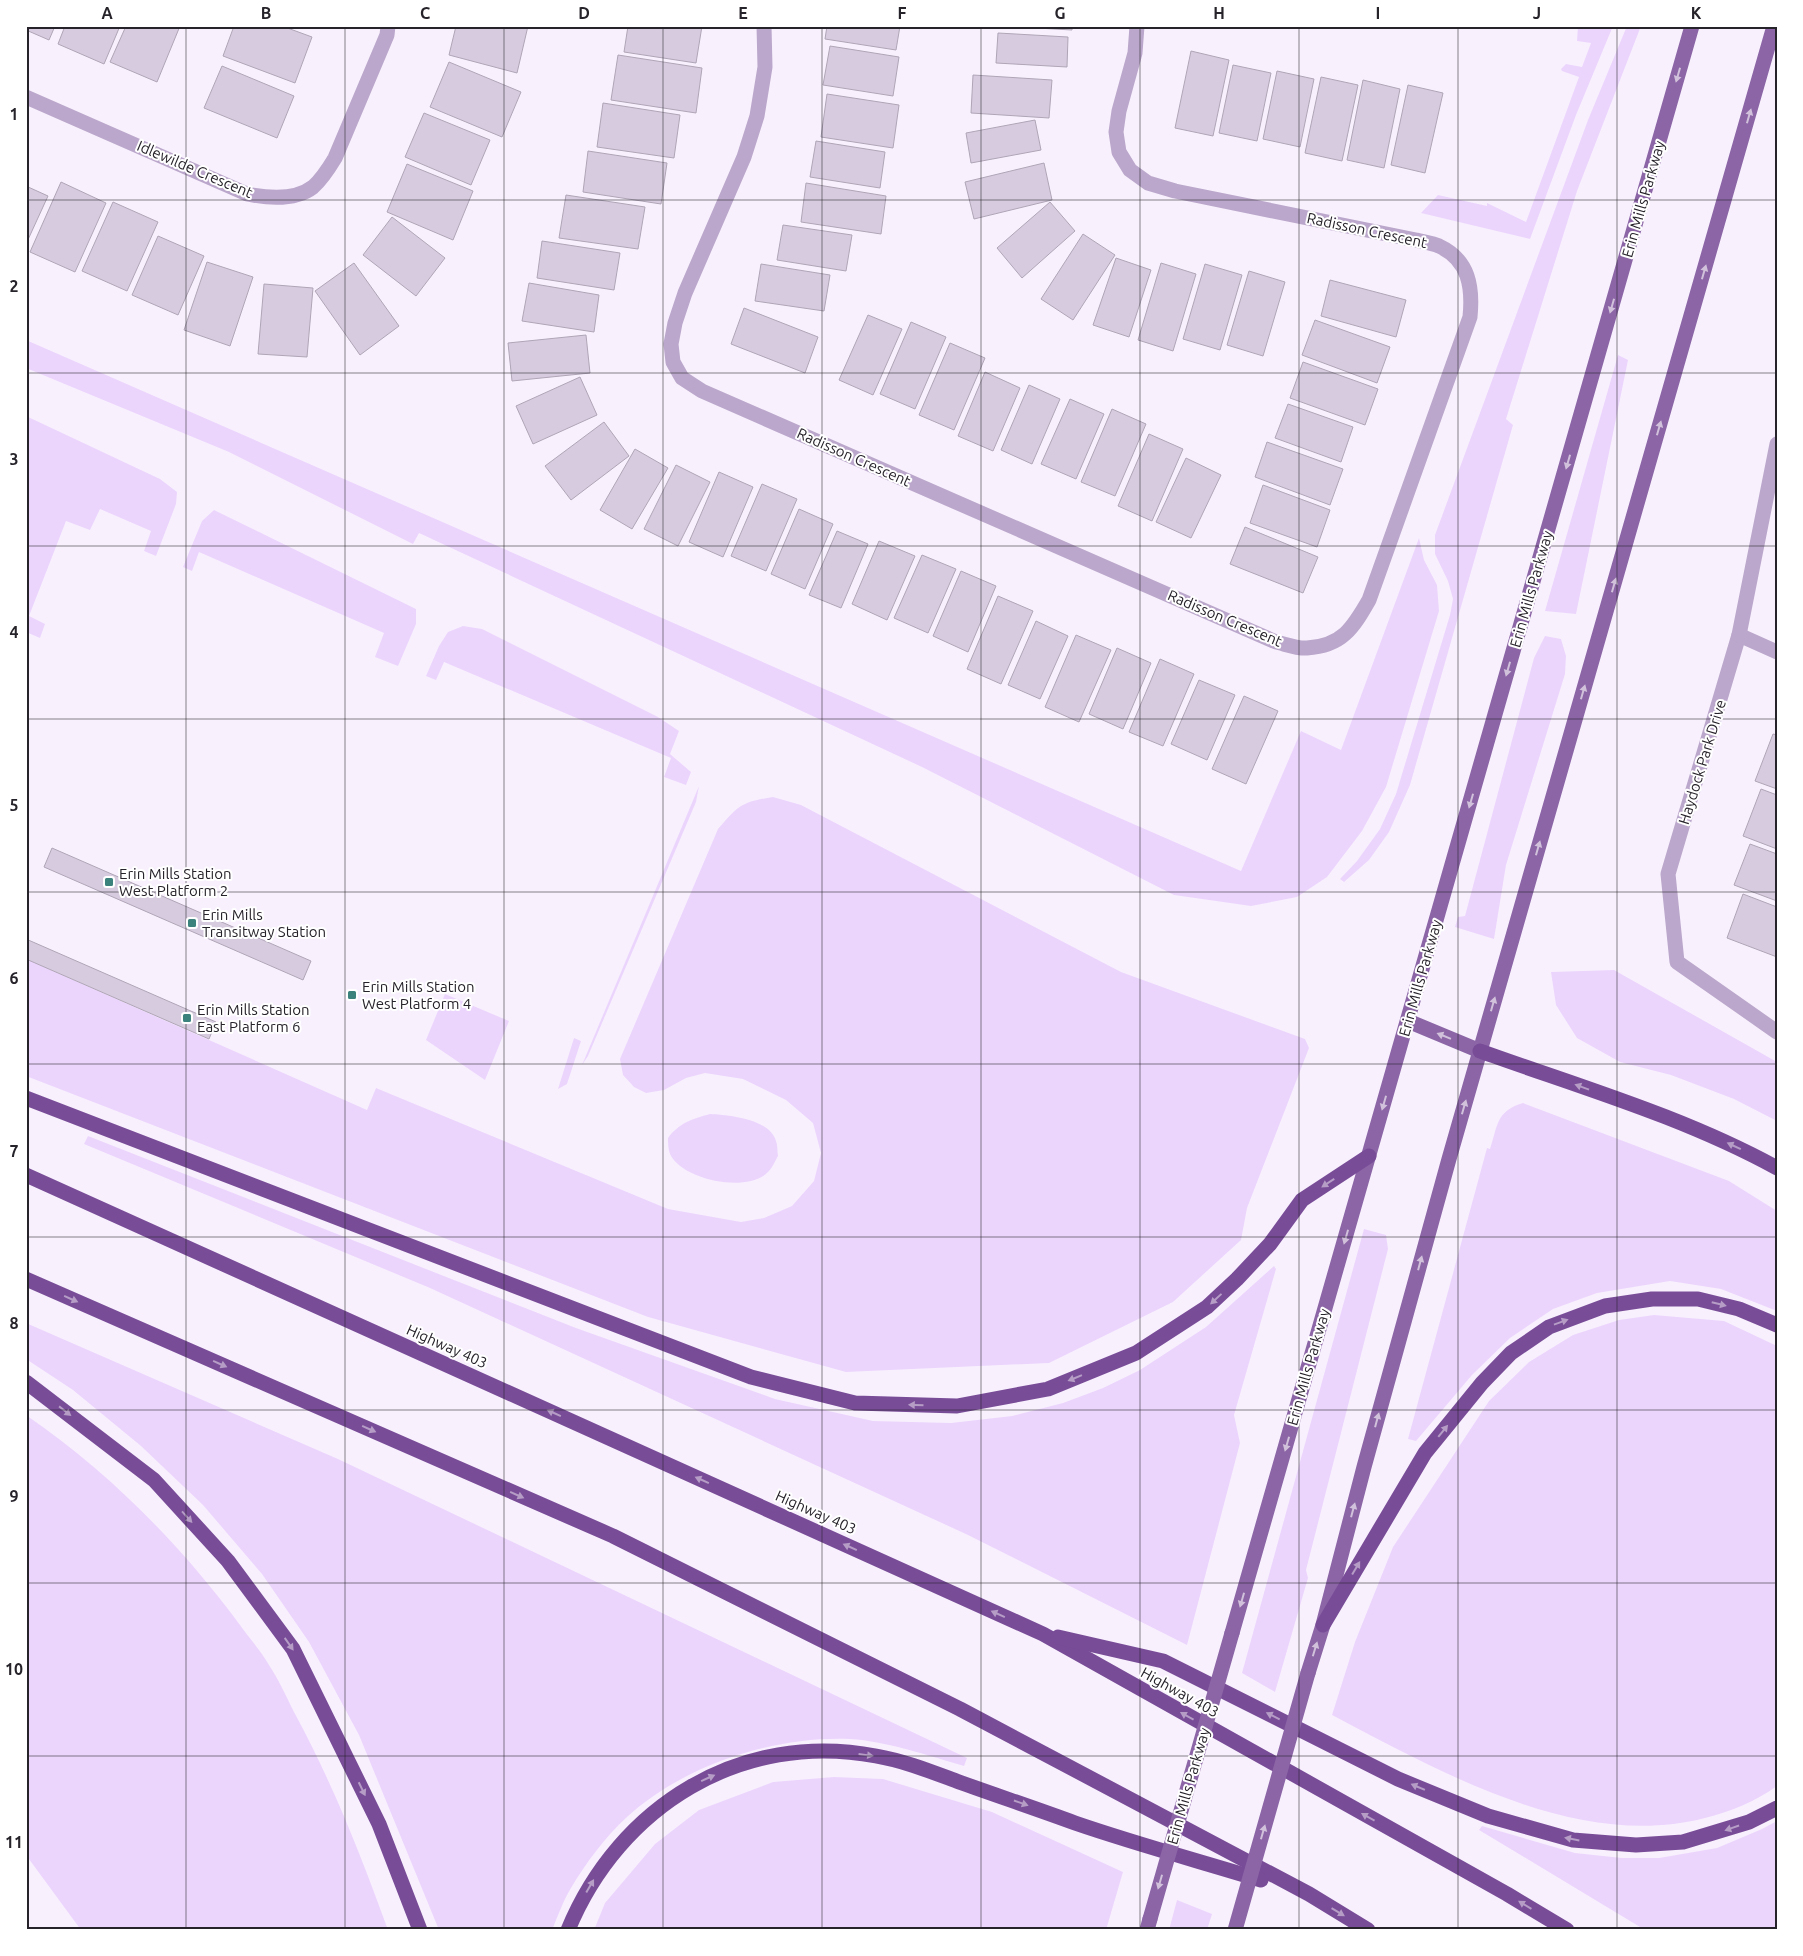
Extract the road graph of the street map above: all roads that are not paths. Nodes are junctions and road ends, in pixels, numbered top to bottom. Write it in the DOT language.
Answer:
graph roads {
  1 [pos="388,26"];
  2 [pos="764,26"];
  3 [pos="1137,26"];
  4 [pos="1692,26"];
  5 [pos="1774,26"];
  6 [pos="26,97"];
  7 [pos="1777,444"];
  8 [pos="1740,634"];
  9 [pos="1777,652"];
  10 [pos="1408,1022"];
  11 [pos="1777,1032"];
  12 [pos="1480,1051"];
  13 [pos="26,1098"];
  14 [pos="1369,1156"];
  15 [pos="1777,1168"];
  16 [pos="26,1175"];
  17 [pos="26,1279"];
  18 [pos="1777,1325"];
  19 [pos="26,1382"];
  20 [pos="1323,1625"];
  21 [pos="1043,1634"];
  22 [pos="1777,1808"];
  23 [pos="1309,1894"];
  24 [pos="1148,1924"];
  25 [pos="420,1930"];
  26 [pos="568,1930"];
  27 [pos="1235,1930"];
  28 [pos="1368,1930"];
  29 [pos="1567,1930"];
  1 -- 6 [label="street, Idlewilde Crescent"];
  2 -- 3 [label="street, Radisson Crescent"];
  4 -- 10 [label="main road, Erin Mills Parkway, one-way"];
  12 -- 5 [label="main road, one-way"];
  7 -- 8 [label="street, Haydock Park Drive"];
  8 -- 9 [label="street"];
  8 -- 11 [label="street, Haydock Park Drive"];
  12 -- 10 [label="main road, one-way"];
  10 -- 14 [label="main road, Erin Mills Parkway, one-way"];
  15 -- 12 [label="highway, one-way"];
  20 -- 12 [label="main road, one-way"];
  14 -- 13 [label="highway, one-way"];
  14 -- 24 [label="main road, Erin Mills Parkway, one-way, bridge"];
  21 -- 16 [label="highway, Highway 403, one-way"];
  17 -- 23 [label="highway, one-way"];
  20 -- 18 [label="highway, one-way"];
  19 -- 25 [label="highway, one-way"];
  27 -- 20 [label="main road, one-way, bridge"];
  22 -- 21 [label="highway, one-way"];
  29 -- 21 [label="highway, Highway 403, one-way"];
  26 -- 23 [label="highway, one-way"];
  23 -- 28 [label="highway, one-way"];
}
